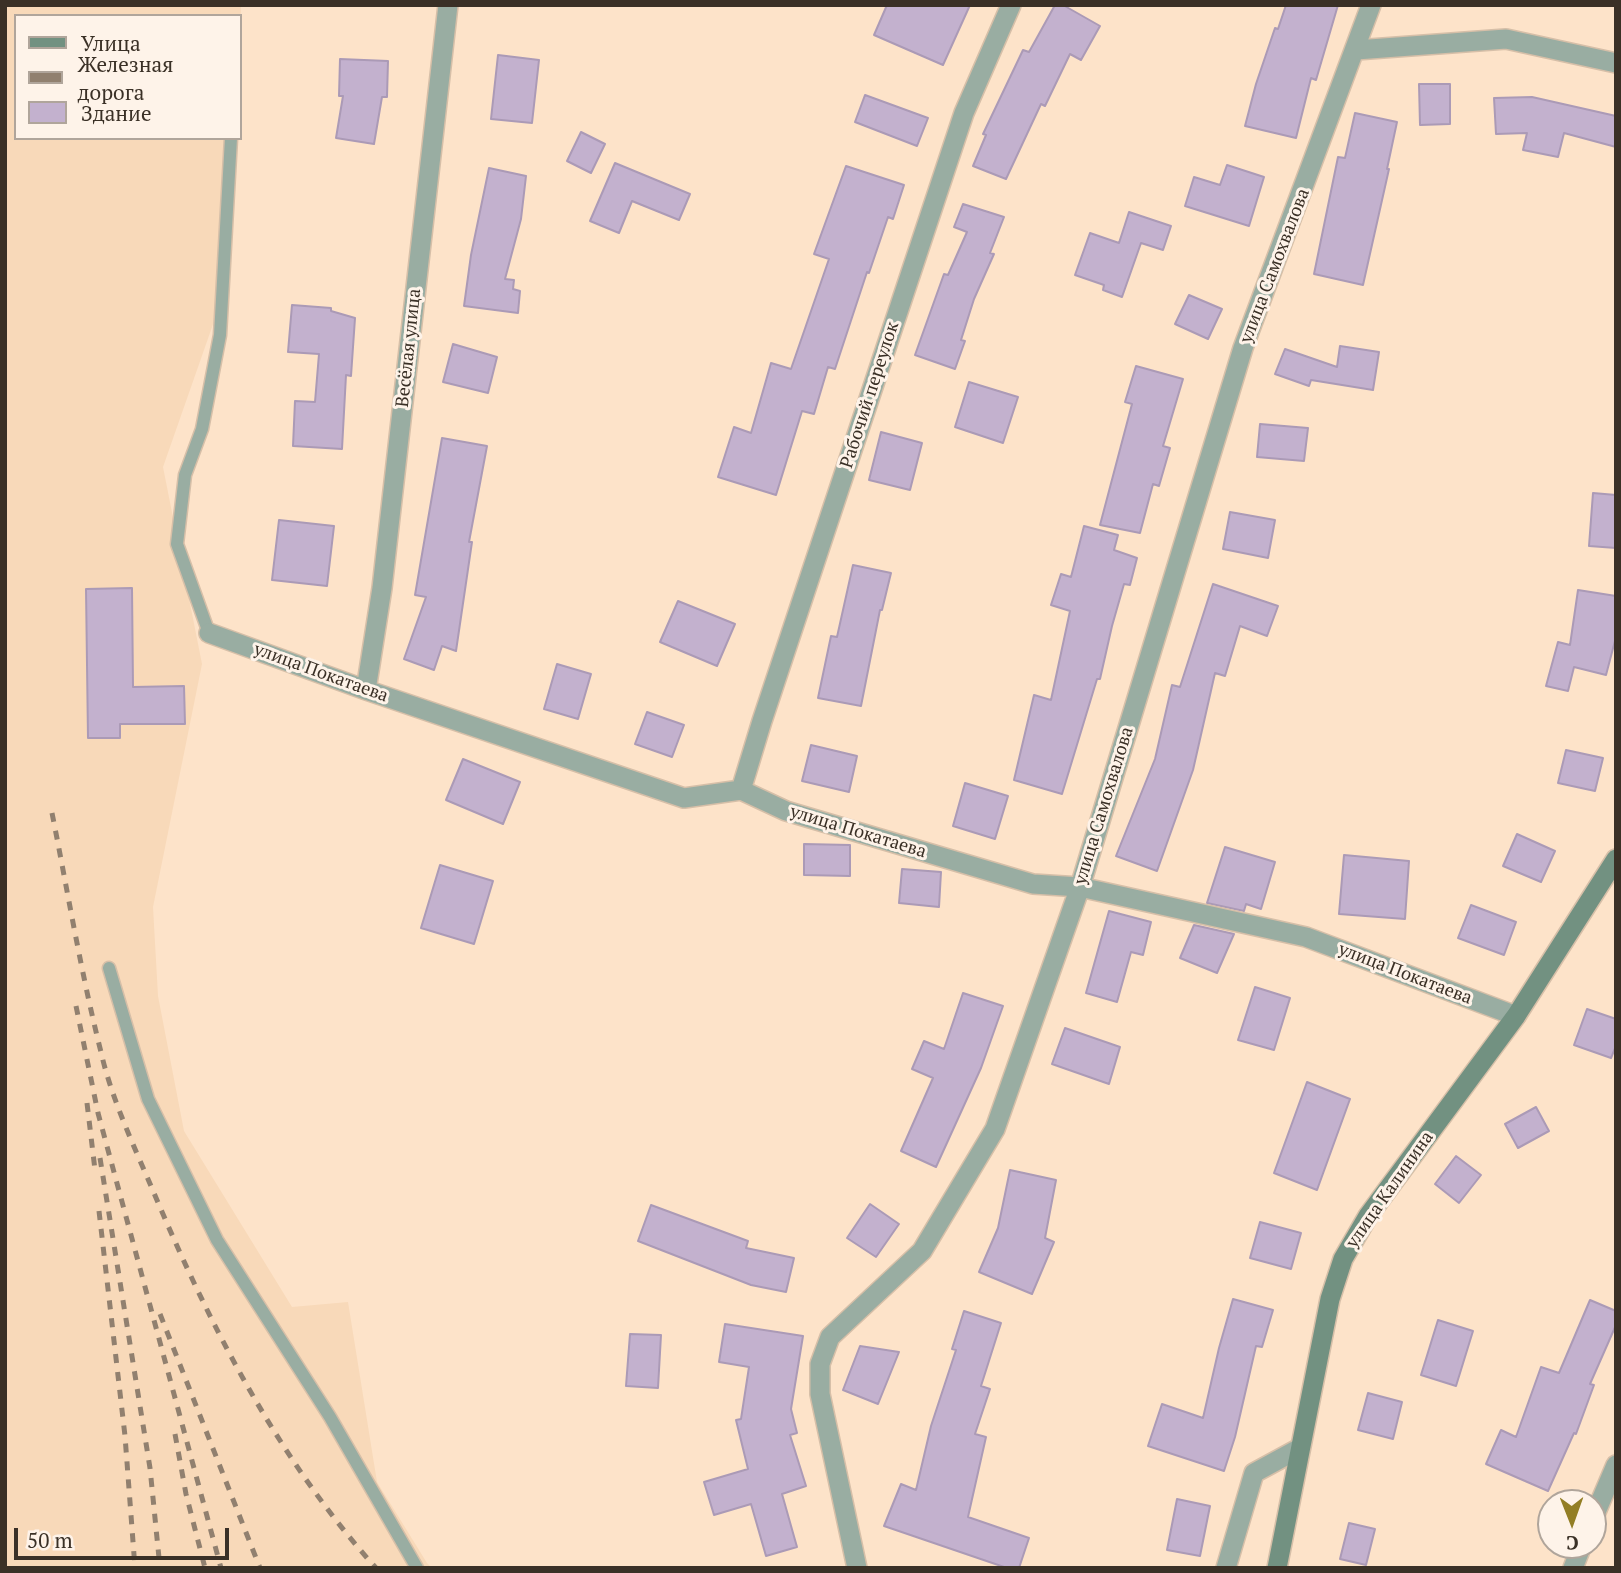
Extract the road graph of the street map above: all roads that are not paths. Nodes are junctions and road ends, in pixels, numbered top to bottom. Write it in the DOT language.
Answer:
graph roads {
  1 [pos="448,5"];
  2 [pos="1011,5"];
  3 [pos="1371,5"];
  4 [pos="1356,50"];
  5 [pos="1616,64"];
  6 [pos="231,140"];
  7 [pos="209,633"];
  8 [pos="366,690"];
  9 [pos="741,790"];
  10 [pos="1616,859"];
  11 [pos="1080,887"];
  12 [pos="109,968"];
  13 [pos="1516,1016"];
  14 [pos="1300,1448"];
  15 [pos="1616,1465"];
  16 [pos="1606,1489"];
  17 [pos="417,1568"];
  18 [pos="858,1568"];
  19 [pos="1226,1568"];
  20 [pos="1277,1568"];
  1 -- 8 [label="street, Весёлая улица"];
  2 -- 9 [label="street, Рабочий переулок"];
  3 -- 4 [label="street, улица Самохвалова"];
  4 -- 5 [label="street"];
  4 -- 11 [label="street, улица Самохвалова"];
  6 -- 7 [label="lane"];
  7 -- 8 [label="street, улица Покатаева"];
  8 -- 9 [label="street, улица Покатаева"];
  9 -- 11 [label="street, улица Покатаева"];
  10 -- 13 [label="main road, улица Калинина"];
  11 -- 13 [label="street, улица Покатаева"];
  11 -- 18 [label="street, улица Самохвалова"];
  12 -- 17 [label="lane"];
  13 -- 14 [label="main road, улица Калинина"];
  14 -- 19 [label="street"];
  14 -- 20 [label="main road, улица Калинина"];
  15 -- 16 [label="street"];
}
